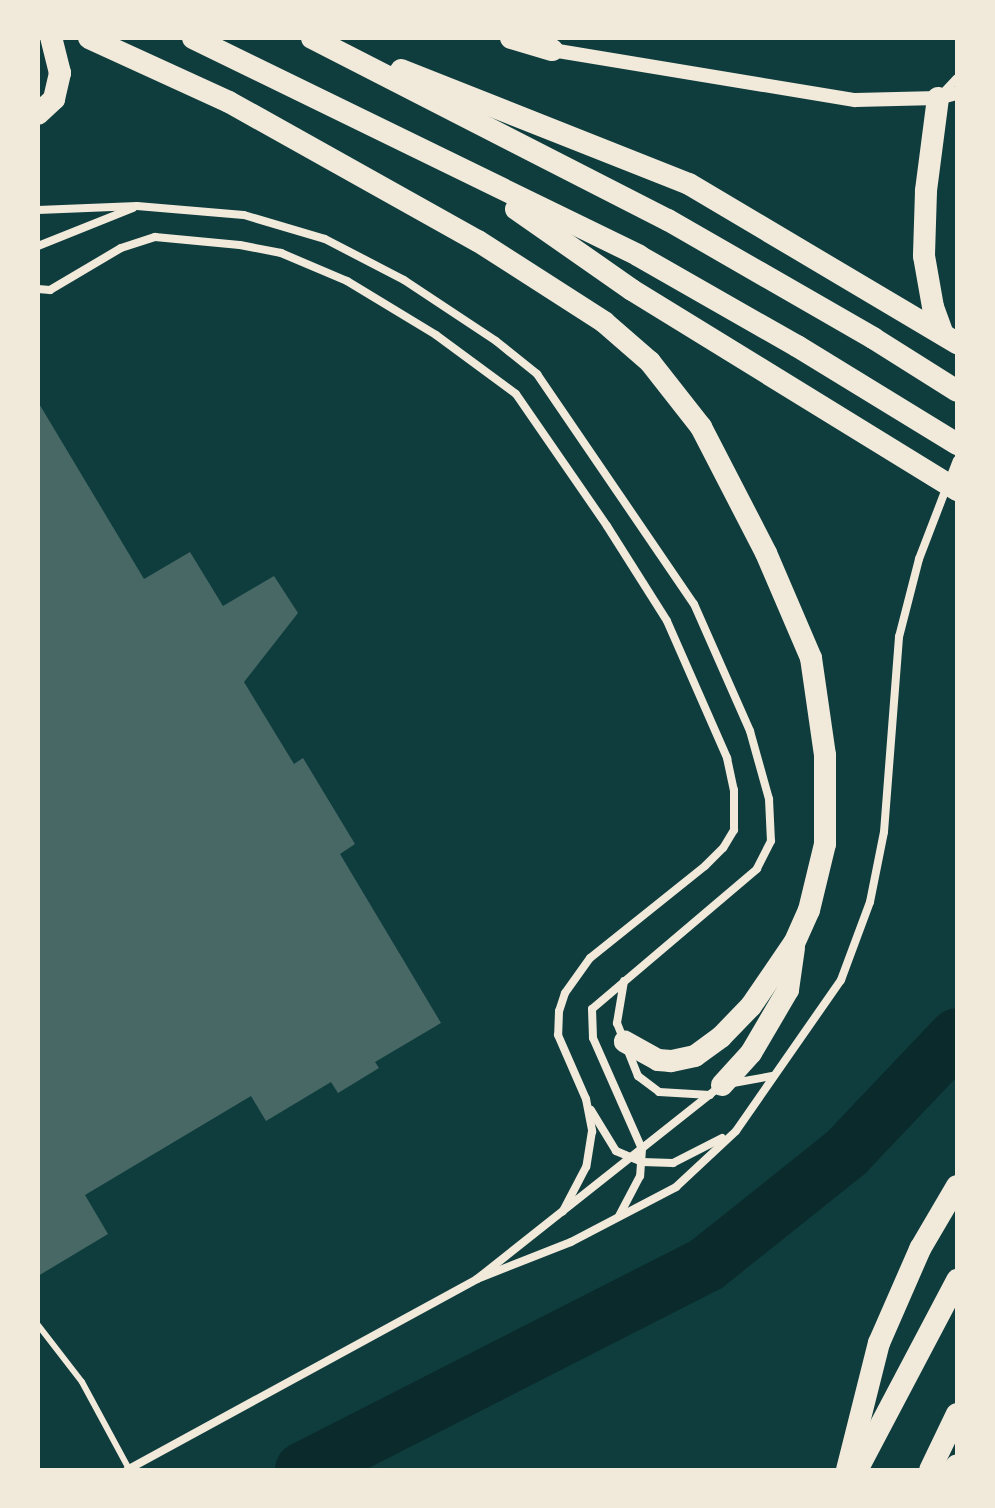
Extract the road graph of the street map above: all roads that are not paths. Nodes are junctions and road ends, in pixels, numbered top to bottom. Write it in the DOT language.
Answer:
graph roads {
  1 [pos="51,38"];
  2 [pos="89,38"];
  3 [pos="193,38"];
  4 [pos="312,38"];
  5 [pos="322,38"];
  6 [pos="511,38"];
  7 [pos="552,50"];
  8 [pos="957,78"];
  9 [pos="948,96"];
  10 [pos="38,114"];
  11 [pos="461,170"];
  12 [pos="137,206"];
  13 [pos="38,210"];
  14 [pos="38,246"];
  15 [pos="38,289"];
  16 [pos="950,338"];
  17 [pos="949,386"];
  18 [pos="957,444"];
  19 [pos="957,460"];
  20 [pos="957,490"];
  21 [pos="794,943"];
  22 [pos="624,980"];
  23 [pos="625,1042"];
  24 [pos="772,1076"];
  25 [pos="716,1090"];
  26 [pos="586,1099"];
  27 [pos="736,1131"];
  28 [pos="642,1149"];
  29 [pos="631,1158"];
  30 [pos="642,1162"];
  31 [pos="957,1186"];
  32 [pos="563,1211"];
  33 [pos="619,1216"];
  34 [pos="477,1279"];
  35 [pos="957,1280"];
  36 [pos="38,1325"];
  37 [pos="957,1414"];
  38 [pos="957,1465"];
  39 [pos="128,1469"];
  40 [pos="847,1470"];
  41 [pos="857,1470"];
  42 [pos="930,1470"];
  43 [pos="953,1470"];
  1 -- 10 [label="highway"];
  2 -- 21 [label="highway"];
  3 -- 11 [label="highway"];
  4 -- 17 [label="highway"];
  5 -- 16 [label="highway"];
  6 -- 7 [label="highway"];
  7 -- 9 [label="street"];
  8 -- 9 [label="street"];
  9 -- 16 [label="highway"];
  11 -- 18 [label="highway"];
  11 -- 20 [label="highway"];
  12 -- 13 [label="street"];
  12 -- 14 [label="street"];
  12 -- 22 [label="street"];
  15 -- 26 [label="street"];
  19 -- 24 [label="street"];
  21 -- 23 [label="highway"];
  21 -- 25 [label="highway"];
  22 -- 23 [label="street"];
  22 -- 28 [label="street"];
  23 -- 25 [label="street"];
  24 -- 25 [label="street"];
  24 -- 27 [label="street"];
  25 -- 28 [label="street"];
  26 -- 29 [label="street"];
  26 -- 32 [label="street"];
  27 -- 30 [label="street"];
  27 -- 33 [label="street"];
  28 -- 29 [label="street"];
  28 -- 30 [label="street"];
  29 -- 30 [label="street"];
  29 -- 32 [label="street"];
  30 -- 33 [label="street"];
  31 -- 40 [label="highway"];
  32 -- 34 [label="street"];
  33 -- 34 [label="street"];
  34 -- 39 [label="street"];
  35 -- 41 [label="highway"];
  36 -- 39 [label="lane"];
  37 -- 42 [label="highway"];
  38 -- 43 [label="highway"];
}
